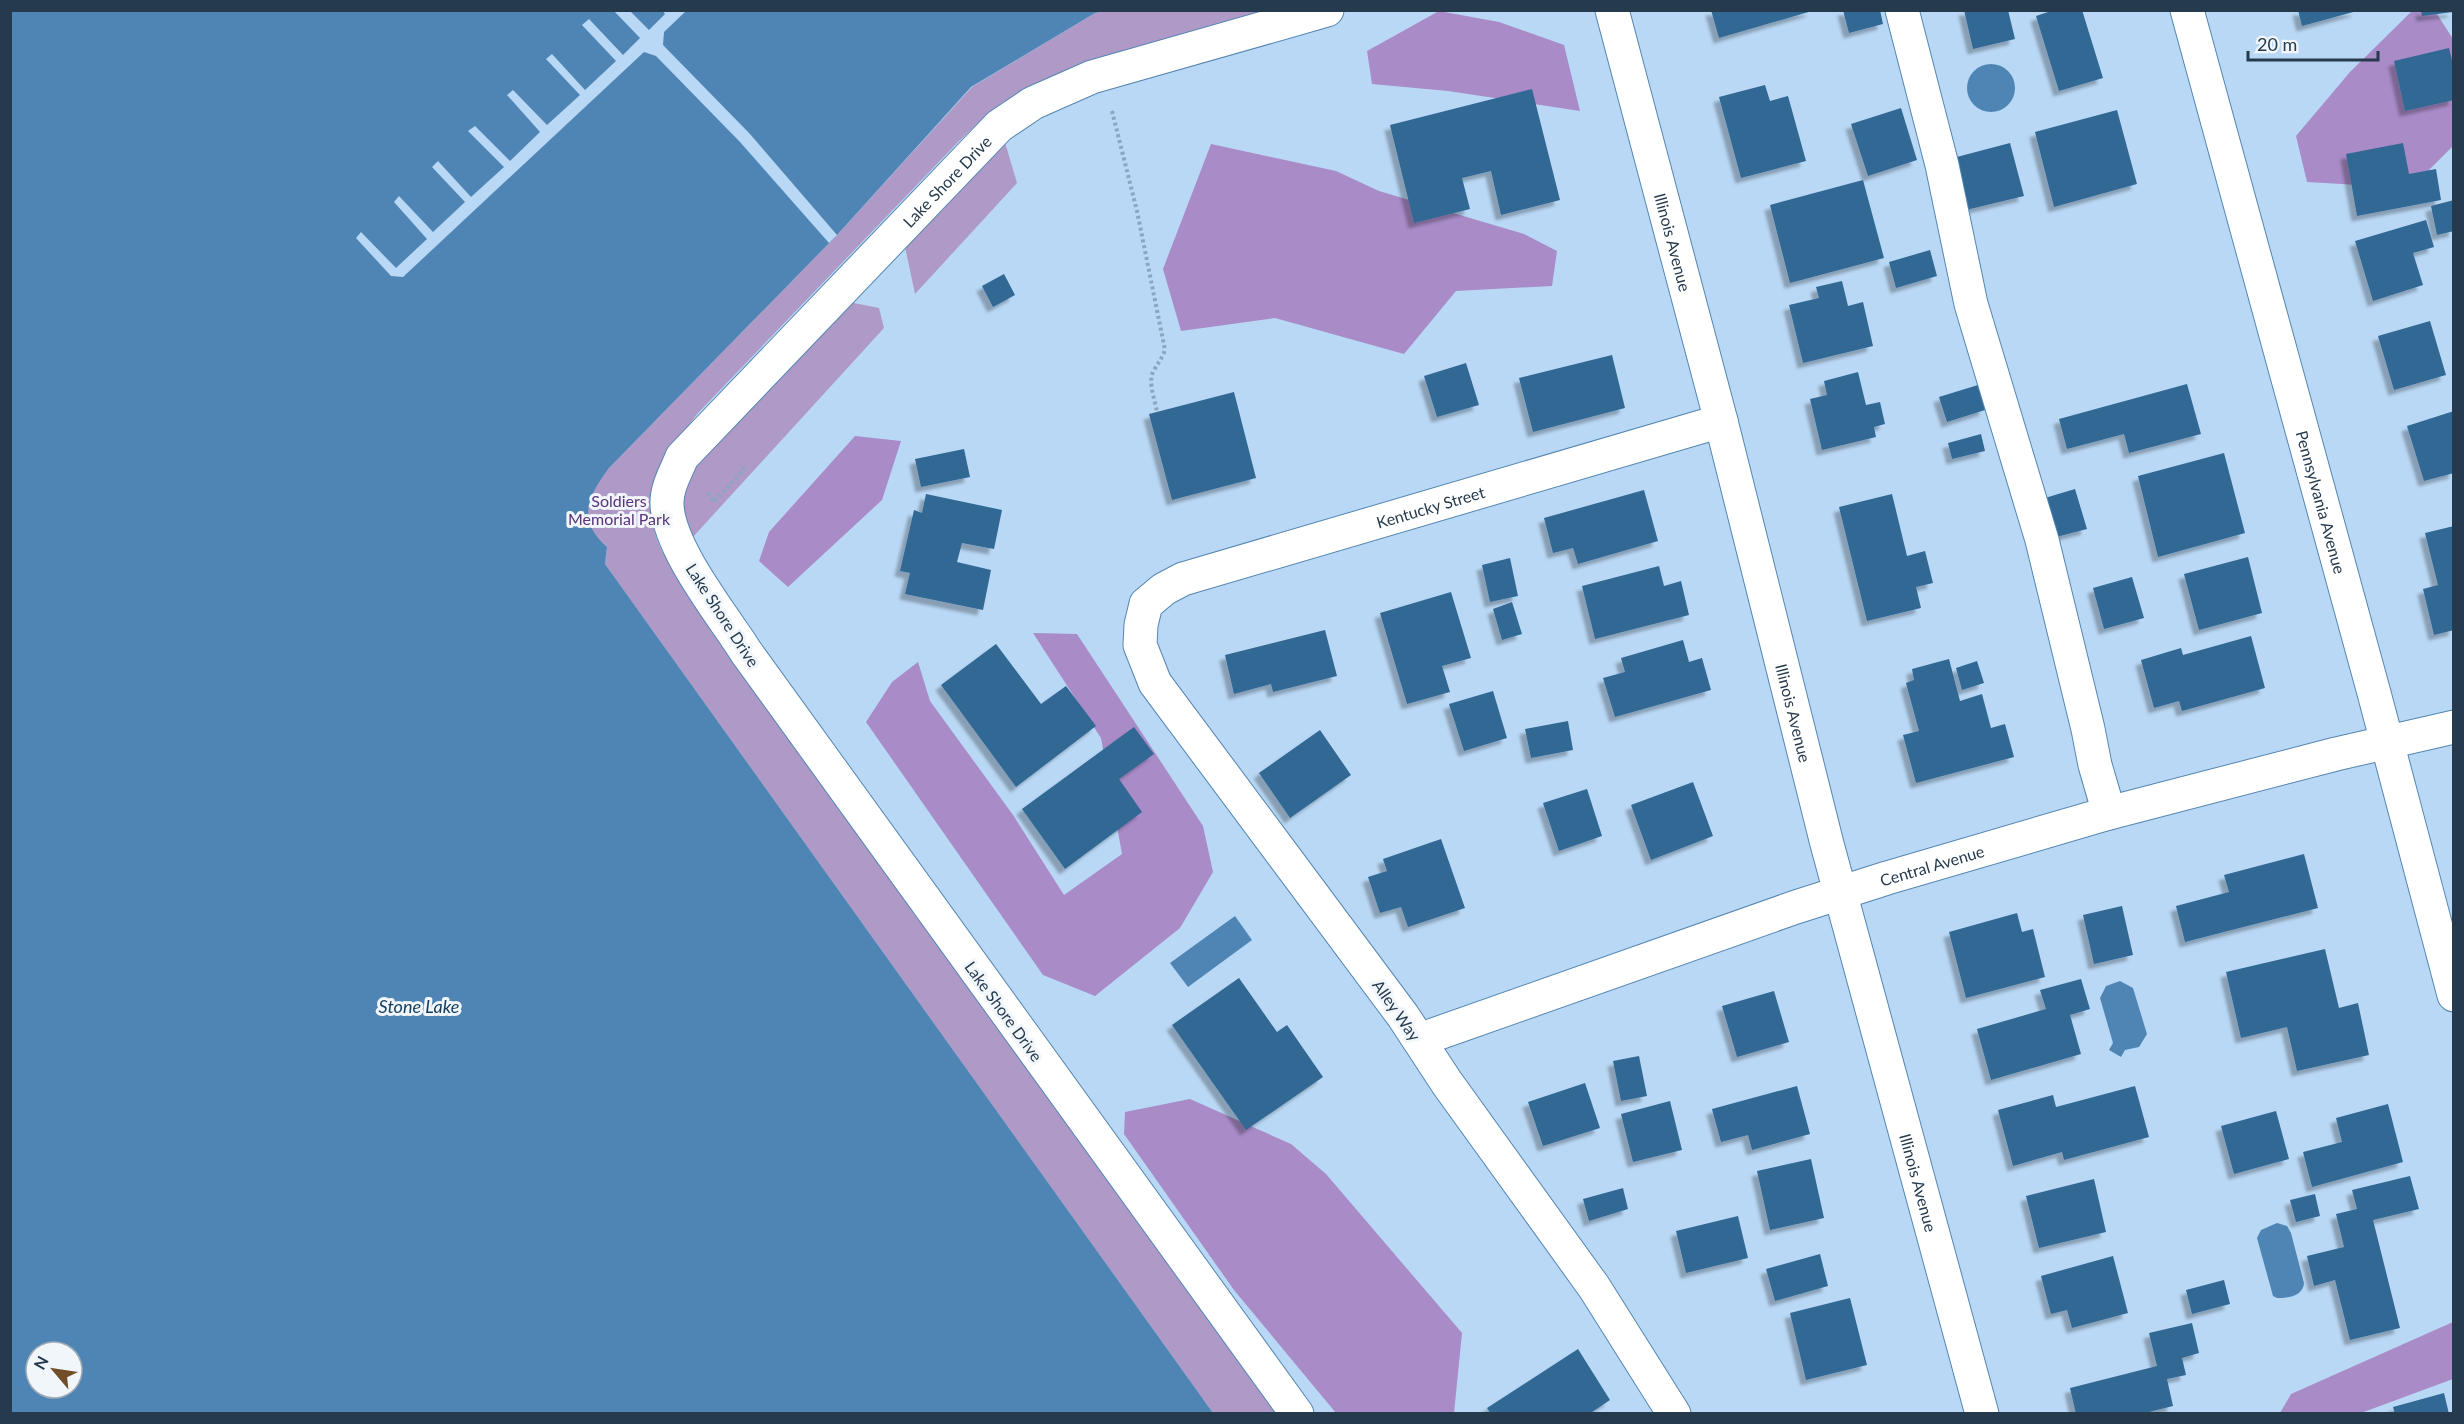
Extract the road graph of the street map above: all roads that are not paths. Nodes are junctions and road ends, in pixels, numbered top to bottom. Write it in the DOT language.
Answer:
graph roads {
  1 [pos="1327,10"];
  2 [pos="1612,10"];
  3 [pos="1902,10"];
  4 [pos="2187,10"];
  5 [pos="1721,421"];
  6 [pos="1146,604"];
  7 [pos="2454,727"];
  8 [pos="2386,743"];
  9 [pos="2109,813"];
  10 [pos="1841,892"];
  11 [pos="2454,995"];
  12 [pos="1419,1040"];
  13 [pos="1297,1413"];
  14 [pos="1674,1413"];
  15 [pos="1982,1413"];
  1 -- 13 [label="street, Lake Shore Drive"];
  2 -- 5 [label="street, Illinois Avenue"];
  3 -- 9 [label="street"];
  4 -- 8 [label="street, Pennsylvania Avenue"];
  5 -- 6 [label="street, Kentucky Street"];
  5 -- 10 [label="street, Illinois Avenue"];
  6 -- 12 [label="street, Alley Way"];
  7 -- 8 [label="street, Central Avenue"];
  8 -- 9 [label="street, Central Avenue"];
  8 -- 11 [label="street, Pennsylvania Avenue"];
  9 -- 10 [label="street, Central Avenue"];
  10 -- 12 [label="street, Central Avenue"];
  10 -- 15 [label="street, Illinois Avenue"];
  12 -- 14 [label="street, Alley Way"];
}
